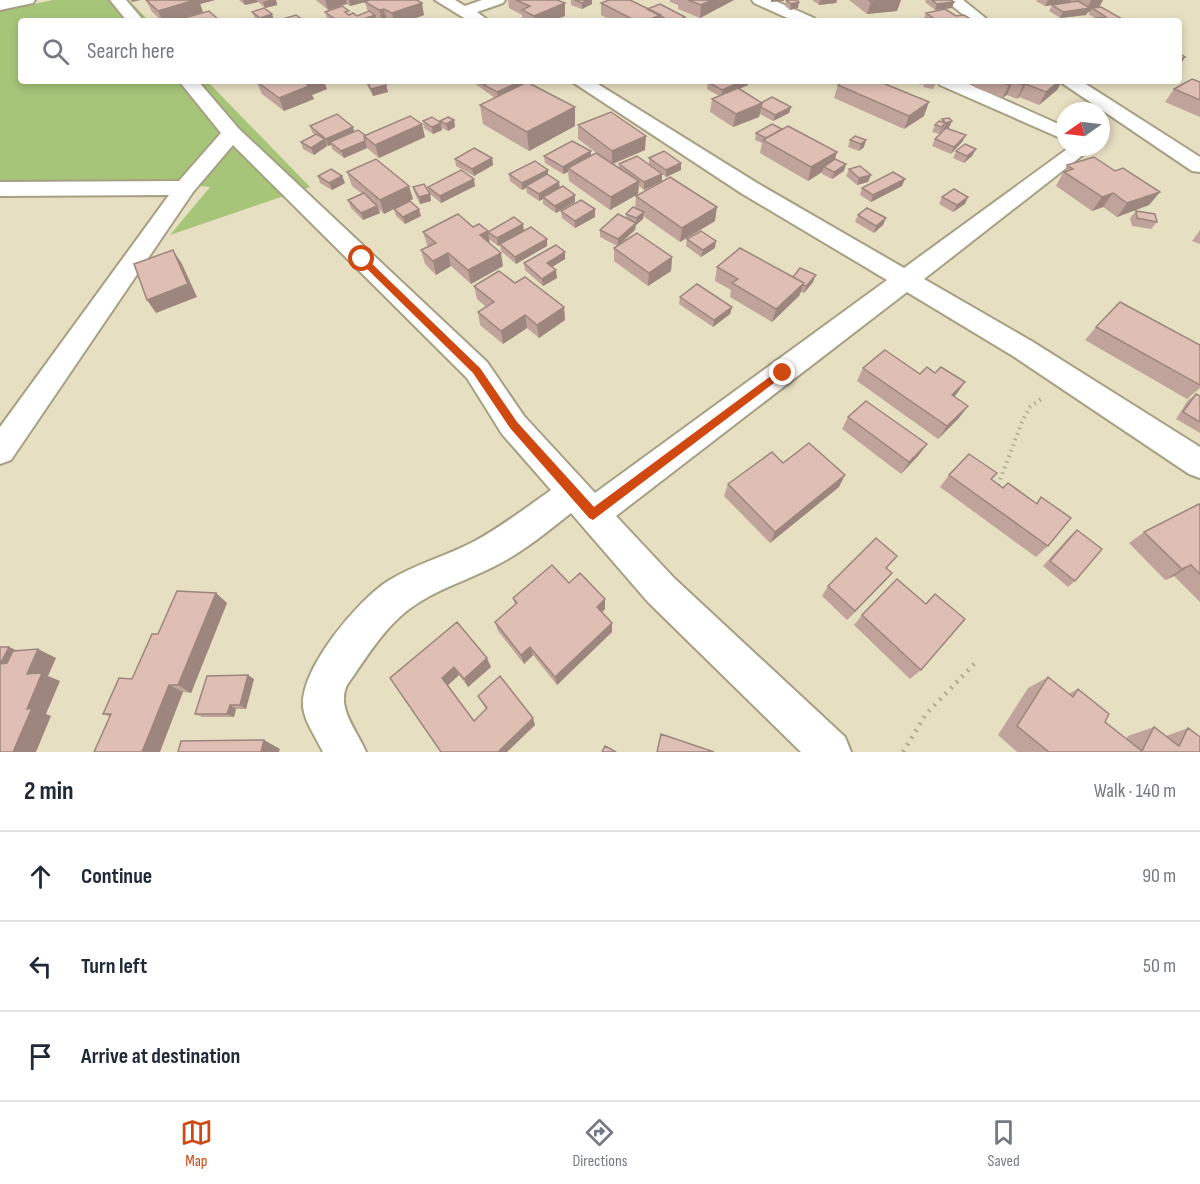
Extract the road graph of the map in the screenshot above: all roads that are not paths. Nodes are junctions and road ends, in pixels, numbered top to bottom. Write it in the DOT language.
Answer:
graph roads {
  1 [pos="27,0"];
  2 [pos="118,0"];
  3 [pos="443,0"];
  4 [pos="497,0"];
  5 [pos="760,0"];
  6 [pos="953,0"];
  7 [pos="0,5"];
  8 [pos="463,12"];
  9 [pos="133,18"];
  10 [pos="475,18"];
  11 [pos="801,18"];
  12 [pos="977,18"];
  13 [pos="191,84"];
  14 [pos="585,84"];
  15 [pos="954,84"];
  16 [pos="1071,84"];
  17 [pos="1056,130"];
  18 [pos="232,133"];
  19 [pos="1072,156"];
  20 [pos="1200,166"];
  21 [pos="185,188"];
  22 [pos="0,189"];
  23 [pos="906,280"];
  24 [pos="0,451"];
  25 [pos="1200,464"];
  26 [pos="583,504"];
  27 [pos="345,752"];
  28 [pos="830,752"];
  1 -- 7 [label="street"];
  2 -- 9 [label="street"];
  3 -- 8 [label="street"];
  4 -- 8 [label="street"];
  5 -- 11 [label="street"];
  6 -- 12 [label="street"];
  8 -- 10 [label="street"];
  13 -- 18 [label="street"];
  14 -- 23 [label="street"];
  15 -- 17 [label="street"];
  16 -- 20 [label="street"];
  18 -- 21 [label="street"];
  18 -- 26 [label="street"];
  19 -- 23 [label="street"];
  21 -- 22 [label="street"];
  21 -- 24 [label="street"];
  23 -- 25 [label="street"];
  23 -- 26 [label="street"];
  26 -- 27 [label="street"];
  26 -- 28 [label="street"];
}
